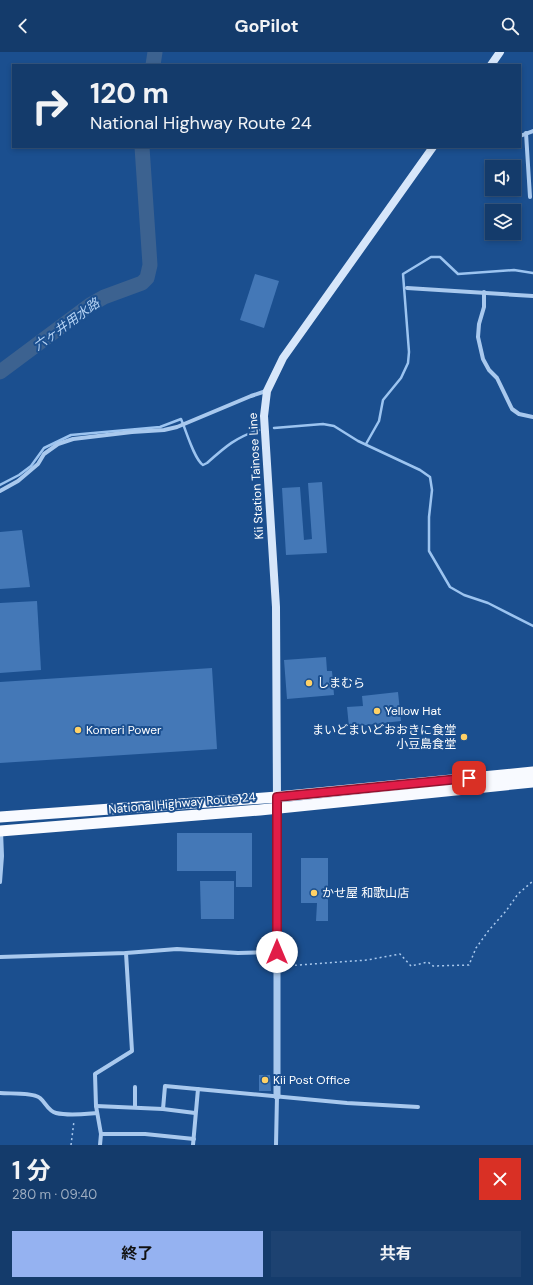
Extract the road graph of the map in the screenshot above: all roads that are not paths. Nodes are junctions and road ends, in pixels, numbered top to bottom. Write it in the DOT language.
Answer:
graph roads {
  1 [pos="500,52"];
  2 [pos="492,64"];
  3 [pos="533,131"];
  4 [pos="526,134"];
  5 [pos="521,136"];
  6 [pos="432,148"];
  7 [pos="530,197"];
  8 [pos="407,288"];
  9 [pos="484,292"];
  10 [pos="533,296"];
  11 [pos="267,391"];
  12 [pos="533,417"];
  13 [pos="0,491"];
  14 [pos="533,772"];
  15 [pos="533,782"];
  16 [pos="277,803"];
  17 [pos="0,817"];
  18 [pos="1,831"];
  19 [pos="0,882"];
  20 [pos="277,952"];
  21 [pos="126,953"];
  22 [pos="0,957"];
  23 [pos="135,1087"];
  24 [pos="198,1089"];
  25 [pos="0,1094"];
  26 [pos="277,1096"];
  27 [pos="96,1106"];
  28 [pos="135,1107"];
  29 [pos="418,1107"];
  30 [pos="163,1109"];
  31 [pos="97,1113"];
  32 [pos="195,1113"];
  33 [pos="101,1134"];
  34 [pos="194,1139"];
  35 [pos="100,1145"];
  36 [pos="193,1145"];
  37 [pos="197,1145"];
  38 [pos="276,1145"];
  1 -- 2 [label="main road"];
  3 -- 4 [label="street"];
  4 -- 5 [label="street"];
  4 -- 7 [label="street"];
  6 -- 11 [label="main road, Kii Station Tainose Line"];
  8 -- 9 [label="street"];
  9 -- 10 [label="street"];
  9 -- 12 [label="street"];
  11 -- 13 [label="street"];
  11 -- 16 [label="main road, Kii Station Tainose Line"];
  14 -- 16 [label="highway, National Highway Route 24"];
  15 -- 16 [label="highway, National Highway Route 24"];
  16 -- 17 [label="highway, National Highway Route 24"];
  16 -- 18 [label="highway, National Highway Route 24"];
  16 -- 20 [label="street"];
  18 -- 19 [label="street"];
  20 -- 21 [label="street"];
  20 -- 26 [label="street"];
  21 -- 22 [label="street"];
  21 -- 27 [label="street"];
  23 -- 28 [label="street"];
  24 -- 26 [label="street"];
  24 -- 30 [label="street"];
  24 -- 32 [label="street"];
  25 -- 31 [label="street"];
  26 -- 29 [label="street"];
  26 -- 38 [label="street"];
  27 -- 28 [label="street"];
  27 -- 31 [label="street"];
  28 -- 30 [label="street"];
  30 -- 32 [label="street"];
  31 -- 33 [label="street"];
  32 -- 34 [label="street"];
  33 -- 34 [label="street"];
  33 -- 35 [label="street"];
  34 -- 36 [label="street"];
  36 -- 37 [label="street"];
}
